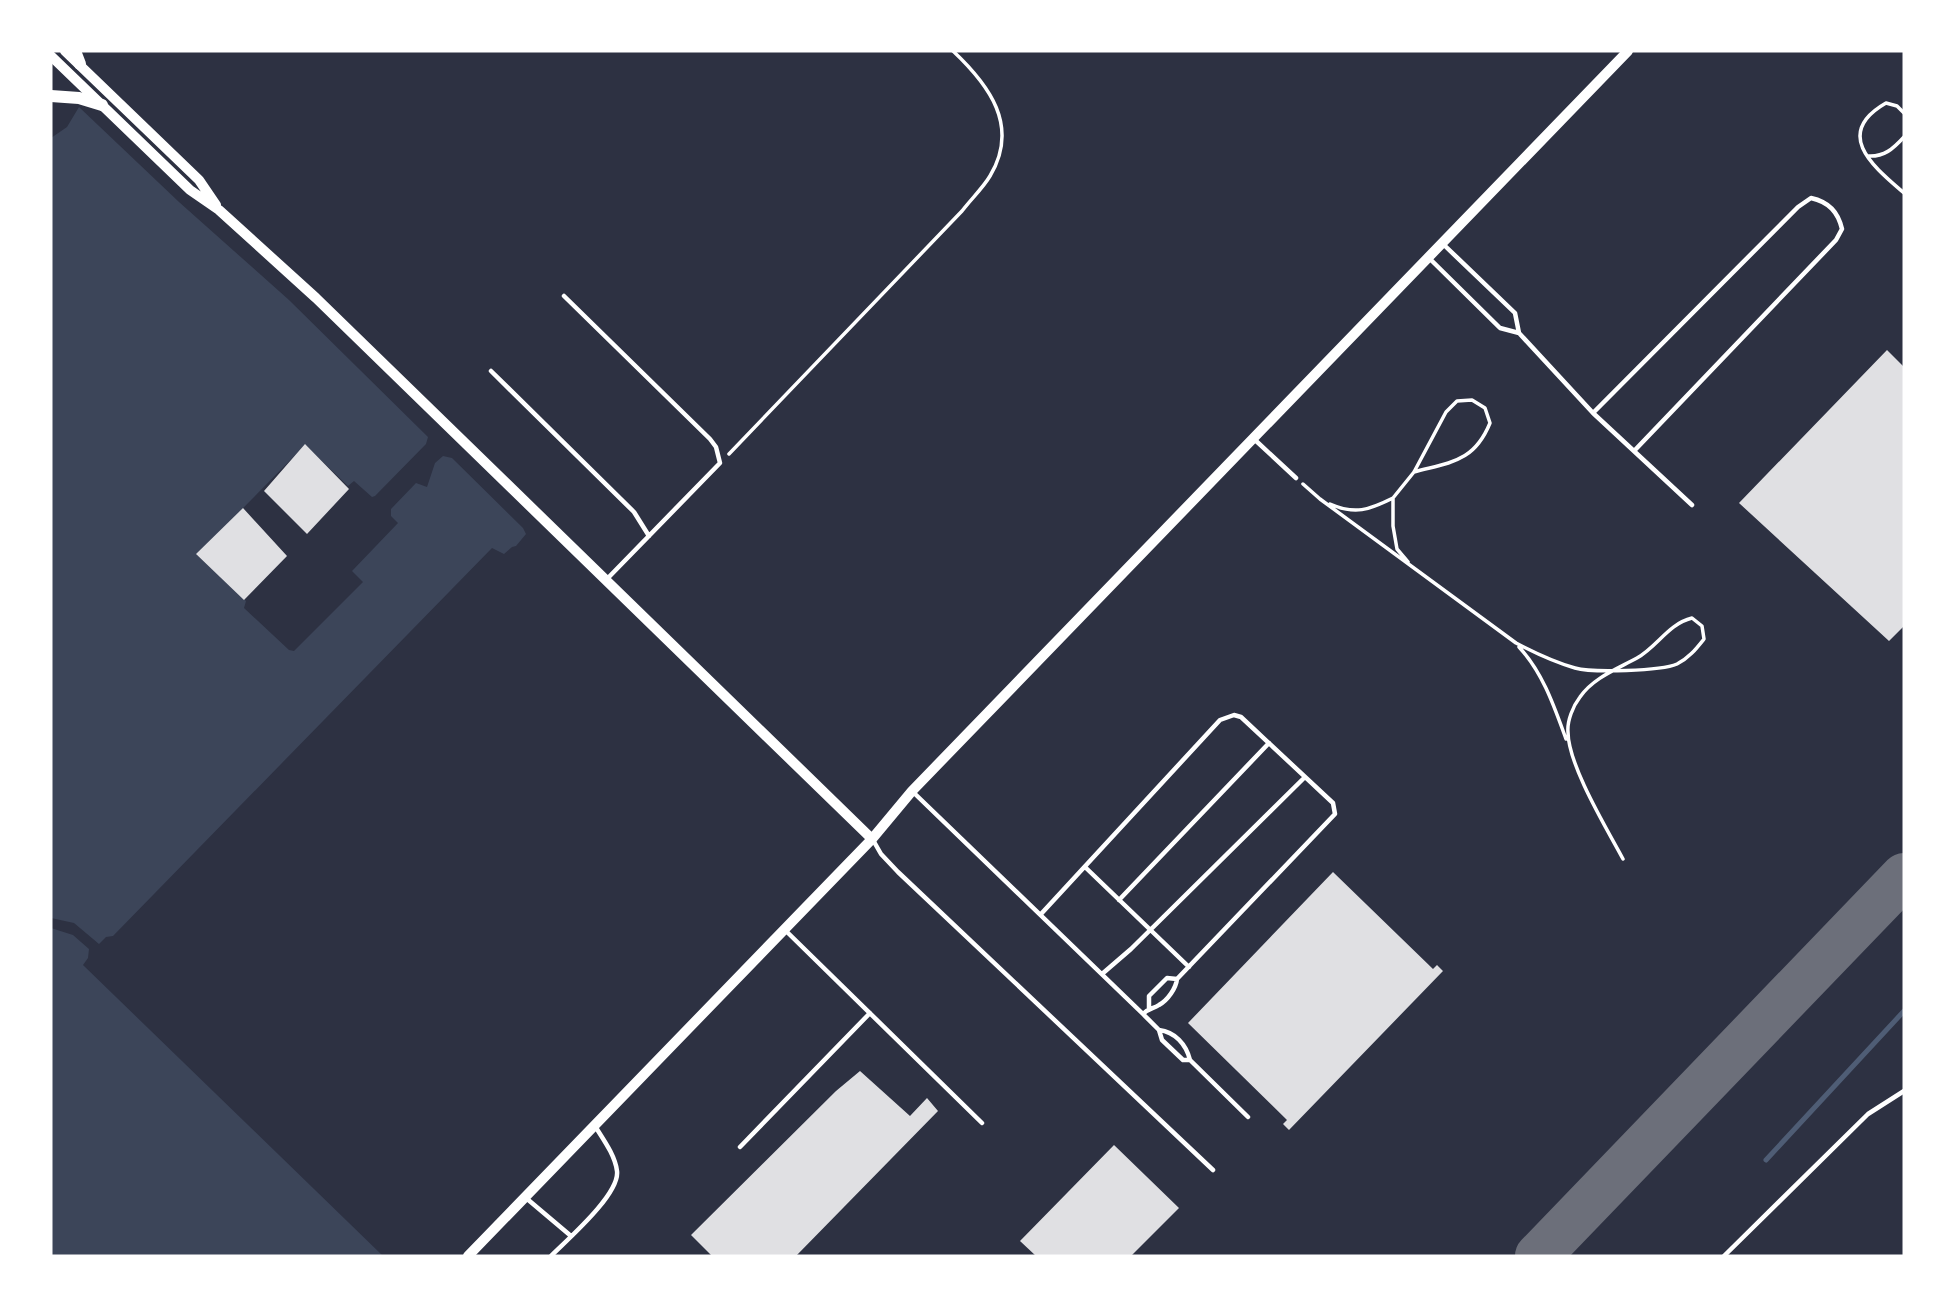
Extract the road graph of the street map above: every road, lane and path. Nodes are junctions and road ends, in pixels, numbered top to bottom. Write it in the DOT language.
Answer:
graph roads {
  1 [pos="65,51"];
  2 [pos="75,51"];
  3 [pos="953,51"];
  4 [pos="1628,51"];
  5 [pos="51,56"];
  6 [pos="80,64"];
  7 [pos="51,96"];
  8 [pos="102,105"];
  9 [pos="1904,113"];
  10 [pos="1904,137"];
  11 [pos="1866,156"];
  12 [pos="1904,194"];
  13 [pos="219,210"];
  14 [pos="1443,243"];
  15 [pos="1428,258"];
  16 [pos="564,296"];
  17 [pos="1519,333"];
  18 [pos="491,371"];
  19 [pos="1593,413"];
  20 [pos="1253,438"];
  21 [pos="1635,450"];
  22 [pos="720,463"];
  23 [pos="1414,472"];
  24 [pos="1296,478"];
  25 [pos="1393,498"];
  26 [pos="1320,499"];
  27 [pos="1692,505"];
  28 [pos="649,536"];
  29 [pos="1414,569"];
  30 [pos="606,580"];
  31 [pos="1516,643"];
  32 [pos="1612,672"];
  33 [pos="1269,743"];
  34 [pos="1569,747"];
  35 [pos="1305,777"];
  36 [pos="912,791"];
  37 [pos="872,839"];
  38 [pos="1623,859"];
  39 [pos="1085,867"];
  40 [pos="1119,901"];
  41 [pos="1041,914"];
  42 [pos="784,930"];
  43 [pos="1150,931"];
  44 [pos="1189,967"];
  45 [pos="1102,974"];
  46 [pos="1177,979"];
  47 [pos="1149,1008"];
  48 [pos="870,1013"];
  49 [pos="1143,1014"];
  50 [pos="1159,1030"];
  51 [pos="1190,1059"];
  52 [pos="1904,1091"];
  53 [pos="1248,1117"];
  54 [pos="982,1123"];
  55 [pos="595,1125"];
  56 [pos="740,1147"];
  57 [pos="1213,1170"];
  58 [pos="526,1197"];
  59 [pos="571,1236"];
  60 [pos="468,1256"];
  61 [pos="551,1256"];
  62 [pos="1724,1256"];
  1 -- 6 [label="street"];
  2 -- 6 [label="main road"];
  3 -- 22 [label="path"];
  4 -- 14 [label="street"];
  5 -- 8 [label="street"];
  6 -- 13 [label="street"];
  7 -- 8 [label="main road"];
  8 -- 13 [label="street"];
  9 -- 11 [label="path"];
  10 -- 11 [label="path"];
  11 -- 12 [label="path"];
  13 -- 30 [label="street"];
  14 -- 15 [label="street"];
  14 -- 17 [label="lane"];
  15 -- 17 [label="lane"];
  15 -- 20 [label="street"];
  16 -- 22 [label="lane"];
  17 -- 19 [label="lane"];
  18 -- 28 [label="lane"];
  19 -- 21 [label="lane"];
  19 -- 21 [label="lane"];
  20 -- 24 [label="lane"];
  20 -- 36 [label="street"];
  21 -- 27 [label="lane"];
  22 -- 28 [label="lane"];
  23 -- 23 [label="path"];
  23 -- 25 [label="path"];
  24 -- 26 [label="path"];
  25 -- 26 [label="path"];
  25 -- 29 [label="path"];
  26 -- 29 [label="path"];
  28 -- 30 [label="lane"];
  29 -- 31 [label="path"];
  30 -- 37 [label="street"];
  31 -- 32 [label="path"];
  31 -- 34 [label="path"];
  32 -- 32 [label="path"];
  32 -- 34 [label="path"];
  33 -- 35 [label="lane"];
  33 -- 39 [label="lane"];
  33 -- 40 [label="lane"];
  34 -- 38 [label="path"];
  35 -- 43 [label="lane"];
  35 -- 44 [label="lane"];
  36 -- 37 [label="street"];
  36 -- 41 [label="lane"];
  37 -- 42 [label="street"];
  37 -- 57 [label="lane"];
  39 -- 40 [label="lane"];
  39 -- 41 [label="lane"];
  40 -- 43 [label="lane"];
  41 -- 45 [label="lane"];
  42 -- 48 [label="lane"];
  42 -- 55 [label="street"];
  43 -- 44 [label="lane"];
  43 -- 45 [label="lane"];
  44 -- 46 [label="lane"];
  45 -- 49 [label="lane"];
  46 -- 47 [label="lane"];
  46 -- 47 [label="lane"];
  47 -- 49 [label="lane"];
  48 -- 54 [label="lane"];
  48 -- 56 [label="lane"];
  49 -- 50 [label="lane"];
  50 -- 51 [label="lane"];
  50 -- 51 [label="lane"];
  51 -- 53 [label="lane"];
  52 -- 62 [label="lane"];
  55 -- 58 [label="street"];
  55 -- 59 [label="lane"];
  58 -- 59 [label="lane"];
  58 -- 60 [label="street"];
  59 -- 61 [label="lane"];
}
